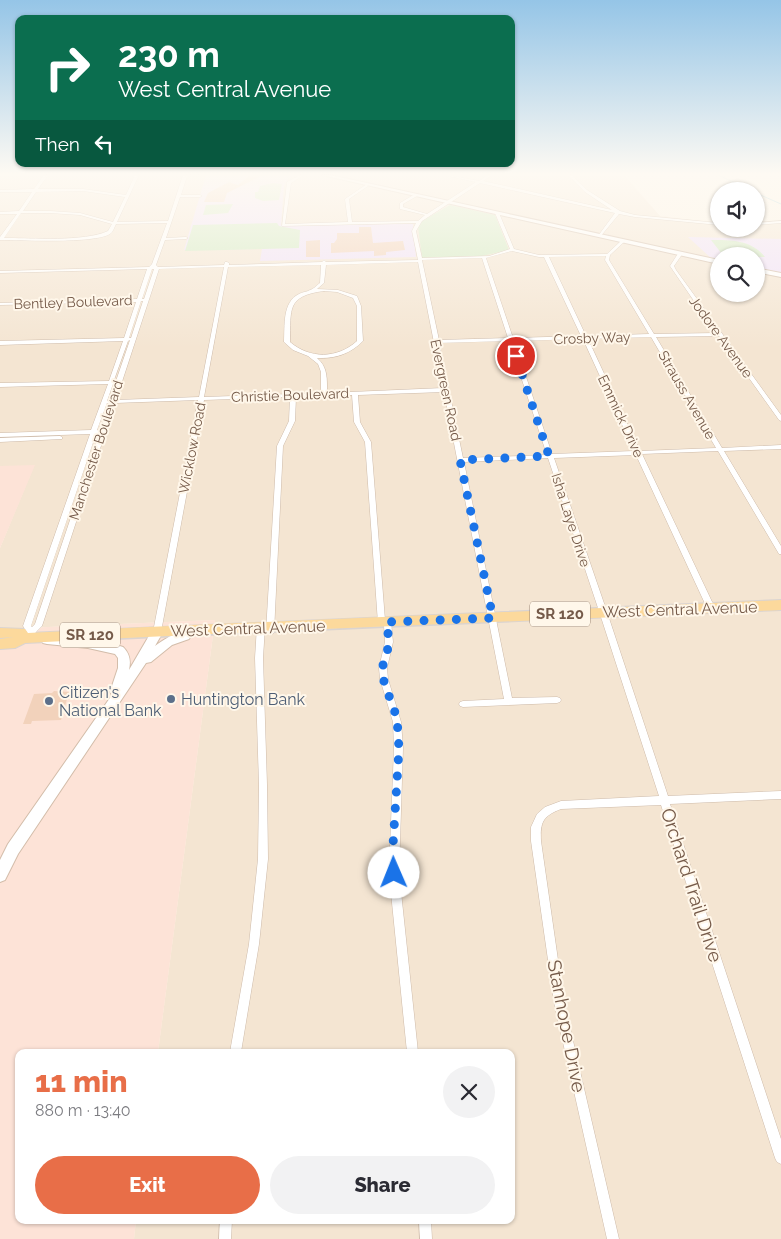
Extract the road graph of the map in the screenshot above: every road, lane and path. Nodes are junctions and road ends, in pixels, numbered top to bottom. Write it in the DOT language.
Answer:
graph roads {
  1 [pos="108,233"];
  2 [pos="165,233"];
  3 [pos="414,233"];
  4 [pos="505,233"];
  5 [pos="586,233"];
  6 [pos="602,233"];
  7 [pos="600,236"];
  8 [pos="186,238"];
  9 [pos="163,239"];
  10 [pos="0,240"];
  11 [pos="623,241"];
  12 [pos="512,250"];
  13 [pos="680,253"];
  14 [pos="608,255"];
  15 [pos="546,256"];
  16 [pos="484,258"];
  17 [pos="420,260"];
  18 [pos="710,260"];
  19 [pos="324,262"];
  20 [pos="227,265"];
  21 [pos="154,267"];
  22 [pos="0,271"];
  23 [pos="765,272"];
  24 [pos="781,276"];
  25 [pos="324,279"];
  26 [pos="338,291"];
  27 [pos="310,292"];
  28 [pos="142,302"];
  29 [pos="0,306"];
  30 [pos="719,334"];
  31 [pos="652,336"];
  32 [pos="584,338"];
  33 [pos="510,340"];
  34 [pos="129,341"];
  35 [pos="436,342"];
  36 [pos="0,345"];
  37 [pos="311,356"];
  38 [pos="336,356"];
  39 [pos="324,370"];
  40 [pos="114,384"];
  41 [pos="0,386"];
  42 [pos="0,390"];
  43 [pos="446,390"];
  44 [pos="355,393"];
  45 [pos="324,394"];
  46 [pos="293,395"];
  47 [pos="201,398"];
  48 [pos="104,402"];
  49 [pos="112,402"];
  50 [pos="781,419"];
  51 [pos="93,434"];
  52 [pos="101,434"];
  53 [pos="0,435"];
  54 [pos="0,440"];
  55 [pos="781,447"];
  56 [pos="719,449"];
  57 [pos="639,453"];
  58 [pos="549,456"];
  59 [pos="460,460"];
  60 [pos="781,552"];
  61 [pos="781,605"];
  62 [pos="711,608"];
  63 [pos="602,612"];
  64 [pos="493,618"];
  65 [pos="385,623"];
  66 [pos="266,629"];
  67 [pos="157,632"];
  68 [pos="0,633"];
  69 [pos="27,635"];
  70 [pos="185,636"];
  71 [pos="0,644"];
  72 [pos="138,667"];
  73 [pos="557,700"];
  74 [pos="113,702"];
  75 [pos="509,702"];
  76 [pos="463,704"];
  77 [pos="781,795"];
  78 [pos="664,801"];
  79 [pos="0,875"];
  80 [pos="236,1049"];
  81 [pos="413,1049"];
  82 [pos="781,1158"];
  83 [pos="226,1224"];
  84 [pos="426,1224"];
  85 [pos="225,1239"];
  86 [pos="426,1239"];
  87 [pos="613,1239"];
  1 -- 10 [label="street"];
  2 -- 9 [label="street, Manchester Boulevard"];
  3 -- 17 [label="street, Evergreen Road"];
  4 -- 12 [label="street"];
  5 -- 7 [label="street"];
  6 -- 7 [label="street"];
  7 -- 11 [label="street"];
  8 -- 9 [label="street"];
  9 -- 21 [label="street, Manchester Boulevard"];
  11 -- 13 [label="street"];
  11 -- 14 [label="street"];
  12 -- 15 [label="street"];
  12 -- 16 [label="street"];
  13 -- 18 [label="street"];
  13 -- 30 [label="street, Jodore Avenue"];
  14 -- 15 [label="street"];
  14 -- 31 [label="street, Strauss Avenue"];
  15 -- 32 [label="street, Emmick Drive"];
  16 -- 17 [label="street"];
  16 -- 33 [label="street, Isha Laye Drive"];
  17 -- 19 [label="street"];
  17 -- 35 [label="street, Evergreen Road"];
  19 -- 20 [label="street"];
  19 -- 25 [label="street"];
  20 -- 21 [label="street"];
  20 -- 47 [label="street, Wicklow Road"];
  21 -- 22 [label="street"];
  21 -- 28 [label="street, Manchester Boulevard"];
  23 -- 24 [label="street"];
  25 -- 26 [label="street"];
  25 -- 27 [label="street"];
  26 -- 27 [label="street"];
  26 -- 38 [label="street"];
  27 -- 37 [label="street"];
  28 -- 29 [label="street, Bentley Boulevard"];
  28 -- 34 [label="street, Manchester Boulevard"];
  30 -- 31 [label="street, Crosby Way"];
  30 -- 50 [label="street, Jodore Avenue"];
  31 -- 32 [label="street, Crosby Way"];
  31 -- 56 [label="street, Strauss Avenue"];
  32 -- 33 [label="street, Crosby Way"];
  32 -- 57 [label="street, Emmick Drive"];
  33 -- 35 [label="street, Crosby Way"];
  33 -- 58 [label="street, Isha Laye Drive"];
  34 -- 36 [label="street"];
  34 -- 40 [label="street, Manchester Boulevard"];
  35 -- 43 [label="street, Evergreen Road"];
  37 -- 38 [label="street"];
  37 -- 39 [label="street"];
  38 -- 39 [label="street"];
  39 -- 45 [label="street"];
  40 -- 41 [label="street"];
  40 -- 42 [label="street"];
  40 -- 48 [label="street, Manchester Boulevard"];
  40 -- 49 [label="street, Manchester Boulevard"];
  43 -- 44 [label="street, Christie Boulevard"];
  43 -- 59 [label="street, Evergreen Road"];
  44 -- 45 [label="street, Christie Boulevard"];
  44 -- 65 [label="street"];
  45 -- 46 [label="street, Christie Boulevard"];
  46 -- 47 [label="street, Christie Boulevard"];
  46 -- 66 [label="street"];
  47 -- 49 [label="street, Christie Boulevard"];
  47 -- 67 [label="street, Wicklow Road"];
  48 -- 49 [label="street, Christie Boulevard"];
  48 -- 51 [label="street, Manchester Boulevard"];
  49 -- 52 [label="street, Manchester Boulevard"];
  51 -- 52 [label="street"];
  51 -- 53 [label="street"];
  51 -- 54 [label="street"];
  51 -- 69 [label="street, Manchester Boulevard"];
  52 -- 69 [label="street, Manchester Boulevard"];
  55 -- 56 [label="street"];
  56 -- 57 [label="street"];
  56 -- 60 [label="street, Strauss Avenue"];
  57 -- 58 [label="street"];
  57 -- 62 [label="street, Emmick Drive"];
  58 -- 59 [label="street"];
  58 -- 63 [label="street, Isha Laye Drive"];
  59 -- 64 [label="street, Evergreen Road"];
  61 -- 62 [label="main road, West Central Avenue / SR 120"];
  62 -- 63 [label="main road, West Central Avenue / SR 120"];
  63 -- 64 [label="main road, West Central Avenue / SR 120"];
  63 -- 78 [label="street, Orchard Trail Drive"];
  64 -- 65 [label="main road, West Central Avenue / SR 120"];
  64 -- 75 [label="street, Evergreen Road"];
  65 -- 66 [label="main road, West Central Avenue / SR 120"];
  65 -- 81 [label="street"];
  66 -- 67 [label="main road, West Central Avenue / SR 120"];
  66 -- 70 [label="main road, West Central Avenue / SR 120"];
  66 -- 80 [label="street"];
  67 -- 69 [label="main road, West Central Avenue / SR 120"];
  67 -- 70 [label="main road, West Central Avenue / SR 120"];
  67 -- 72 [label="street"];
  68 -- 69 [label="main road, West Central Avenue"];
  69 -- 71 [label="main road, West Central Avenue / SR 120"];
  69 -- 74 [label="street"];
  70 -- 72 [label="street"];
  72 -- 74 [label="street"];
  73 -- 75 [label="street"];
  74 -- 79 [label="street"];
  75 -- 76 [label="street"];
  77 -- 78 [label="street"];
  78 -- 82 [label="street, Orchard Trail Drive"];
  78 -- 87 [label="street, Stanhope Drive"];
  83 -- 85 [label="street"];
  84 -- 86 [label="street"];
}
